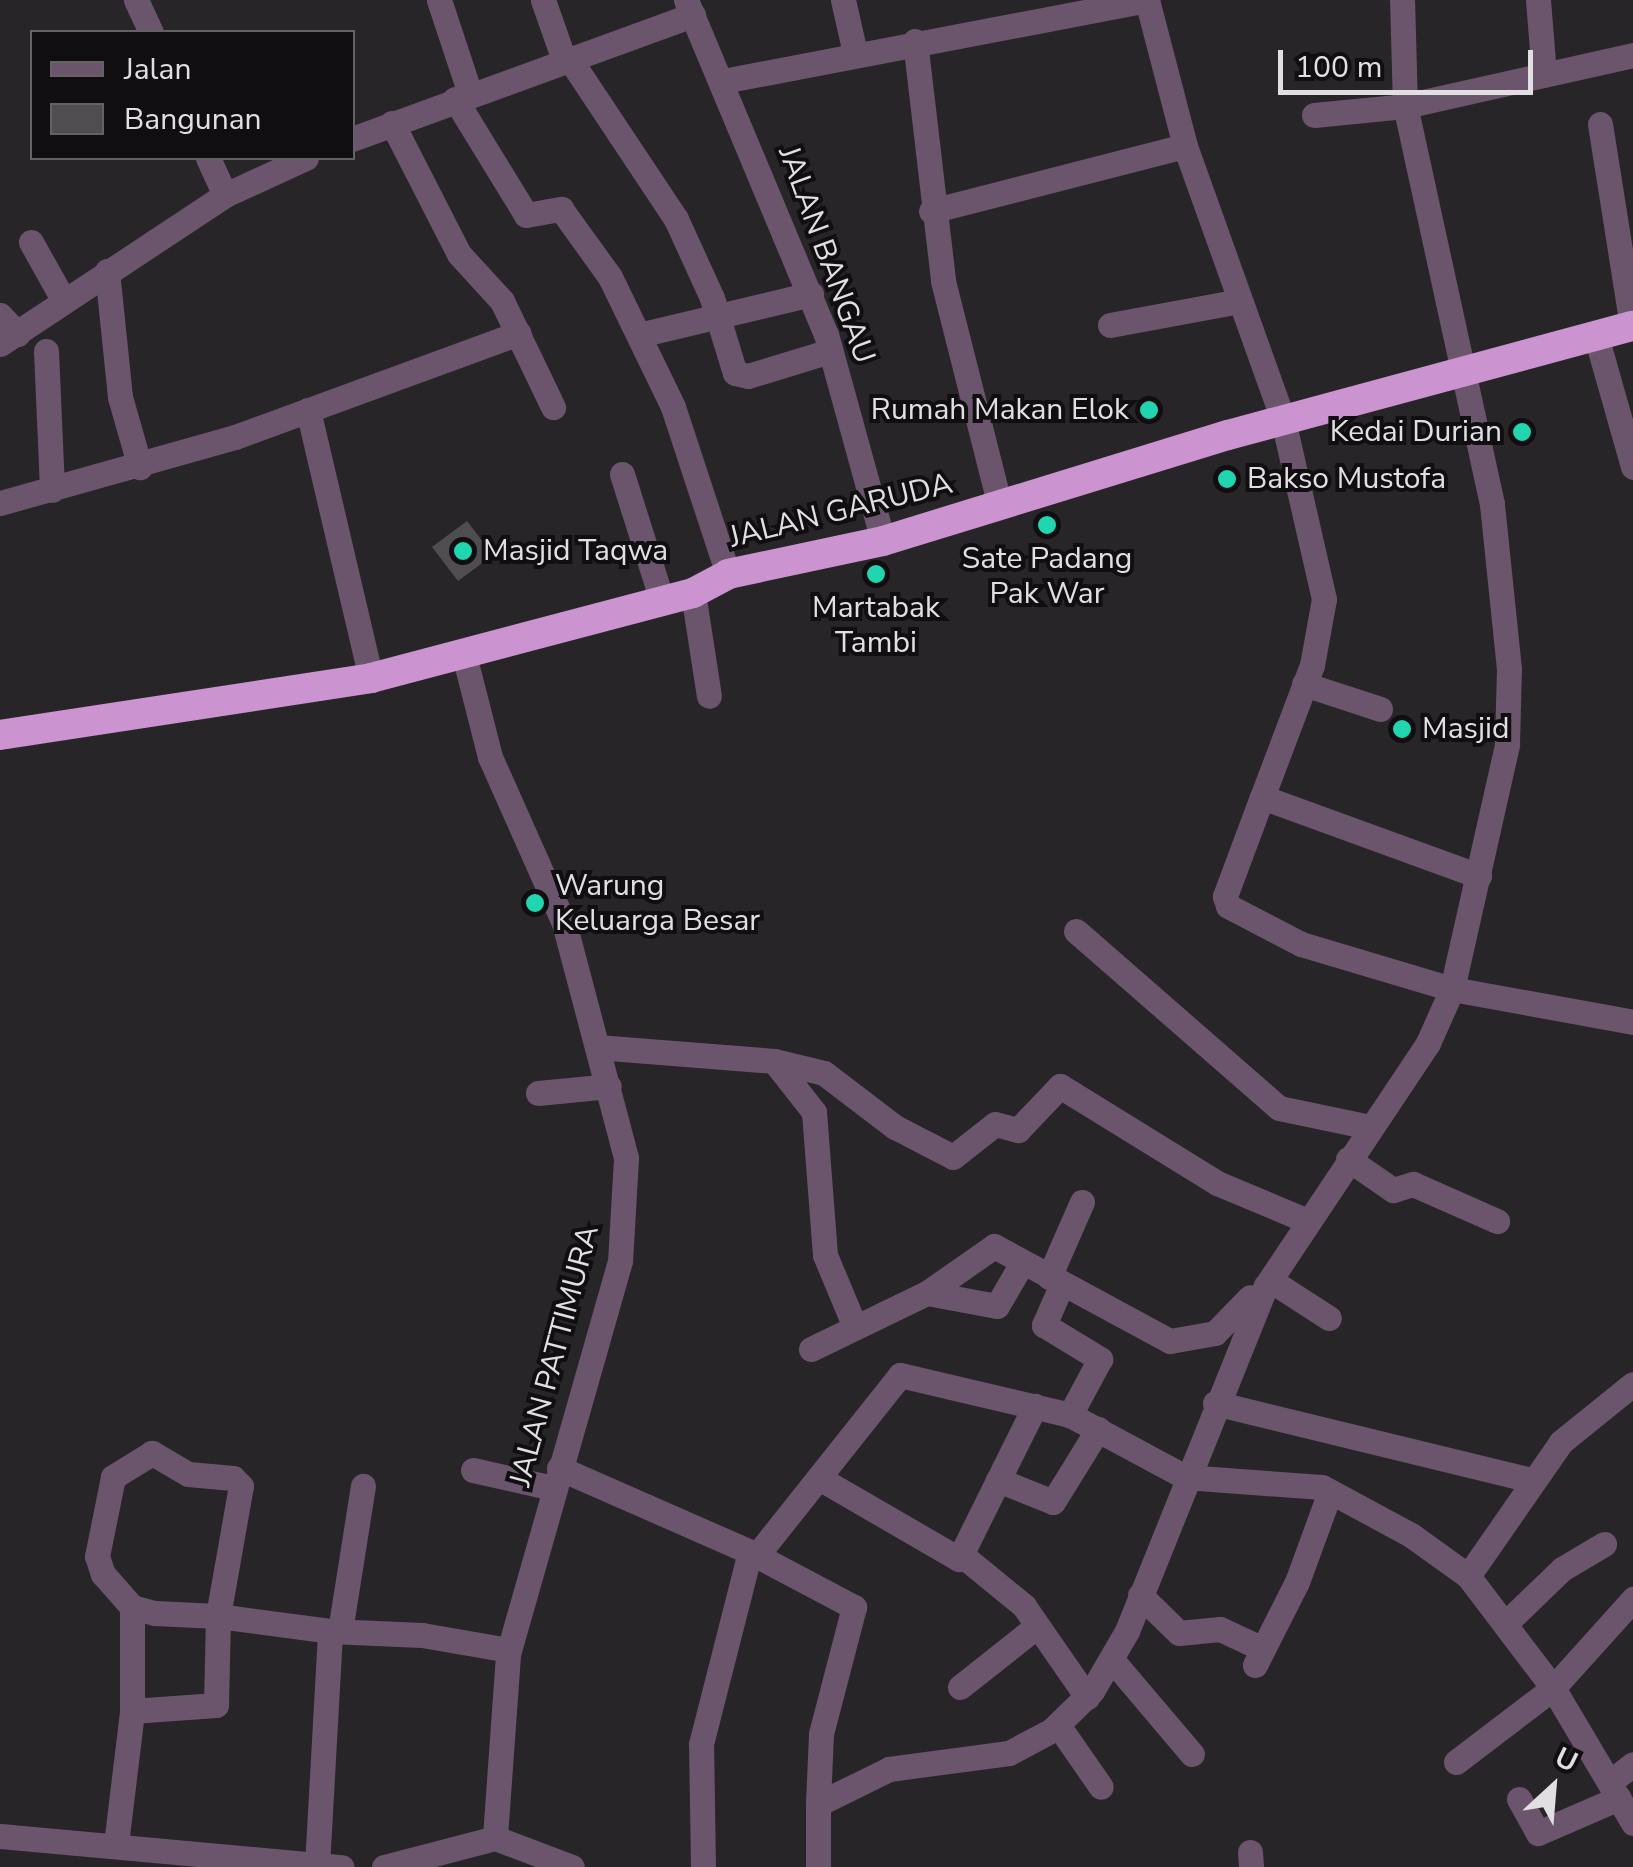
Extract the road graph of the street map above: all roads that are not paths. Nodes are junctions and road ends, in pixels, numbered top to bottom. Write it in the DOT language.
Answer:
graph roads {
  1 [pos="136,0"];
  2 [pos="440,0"];
  3 [pos="543,0"];
  4 [pos="844,0"];
  5 [pos="1147,0"];
  6 [pos="1402,0"];
  7 [pos="1538,0"];
  8 [pos="689,8"];
  9 [pos="150,30"];
  10 [pos="915,41"];
  11 [pos="855,54"];
  12 [pos="1633,55"];
  13 [pos="566,59"];
  14 [pos="1544,75"];
  15 [pos="722,81"];
  16 [pos="463,97"];
  17 [pos="1406,106"];
  18 [pos="1314,114"];
  19 [pos="392,123"];
  20 [pos="1600,124"];
  21 [pos="355,138"];
  22 [pos="1185,146"];
  23 [pos="209,160"];
  24 [pos="292,160"];
  25 [pos="225,195"];
  26 [pos="930,211"];
  27 [pos="30,242"];
  28 [pos="107,272"];
  29 [pos="811,294"];
  30 [pos="64,301"];
  31 [pos="1240,301"];
  32 [pos="718,317"];
  33 [pos="1110,326"];
  34 [pos="1632,326"];
  35 [pos="6,331"];
  36 [pos="519,333"];
  37 [pos="639,334"];
  38 [pos="1596,336"];
  39 [pos="46,351"];
  40 [pos="830,351"];
  41 [pos="1466,368"];
  42 [pos="553,407"];
  43 [pos="308,410"];
  44 [pos="1283,420"];
  45 [pos="140,467"];
  46 [pos="1633,467"];
  47 [pos="622,474"];
  48 [pos="52,490"];
  49 [pos="0,503"];
  50 [pos="1000,506"];
  51 [pos="883,540"];
  52 [pos="728,574"];
  53 [pos="692,592"];
  54 [pos="662,601"];
  55 [pos="463,650"];
  56 [pos="371,678"];
  57 [pos="1304,684"];
  58 [pos="709,696"];
  59 [pos="1380,710"];
  60 [pos="0,734"];
  61 [pos="1262,797"];
  62 [pos="1478,876"];
  63 [pos="1076,931"];
  64 [pos="1452,990"];
  65 [pos="1633,1022"];
  66 [pos="596,1047"];
  67 [pos="774,1061"];
  68 [pos="608,1086"];
  69 [pos="538,1093"];
  70 [pos="1370,1127"];
  71 [pos="1348,1158"];
  72 [pos="1082,1202"];
  73 [pos="1308,1221"];
  74 [pos="1497,1221"];
  75 [pos="1022,1263"];
  76 [pos="1056,1281"];
  77 [pos="1268,1283"];
  78 [pos="927,1293"];
  79 [pos="849,1313"];
  80 [pos="1329,1318"];
  81 [pos="812,1349"];
  82 [pos="1633,1384"];
  83 [pos="1215,1403"];
  84 [pos="1036,1406"];
  85 [pos="1070,1415"];
  86 [pos="1098,1429"];
  87 [pos="473,1470"];
  88 [pos="1186,1476"];
  89 [pos="556,1478"];
  90 [pos="819,1478"];
  91 [pos="998,1480"];
  92 [pos="1530,1480"];
  93 [pos="363,1486"];
  94 [pos="1330,1492"];
  95 [pos="1604,1544"];
  96 [pos="754,1554"];
  97 [pos="962,1556"];
  98 [pos="1468,1576"];
  99 [pos="1140,1596"];
  100 [pos="1633,1599"];
  101 [pos="132,1606"];
  102 [pos="218,1616"];
  103 [pos="1505,1624"];
  104 [pos="1037,1626"];
  105 [pos="335,1631"];
  106 [pos="510,1650"];
  107 [pos="1114,1661"];
  108 [pos="960,1687"];
  109 [pos="1553,1688"];
  110 [pos="1088,1697"];
  111 [pos="132,1712"];
  112 [pos="1058,1724"];
  113 [pos="1192,1754"];
  114 [pos="1456,1762"];
  115 [pos="1633,1764"];
  116 [pos="1101,1787"];
  117 [pos="1615,1790"];
  118 [pos="1519,1798"];
  119 [pos="818,1804"];
  120 [pos="1633,1822"];
  121 [pos="0,1836"];
  122 [pos="495,1838"];
  123 [pos="104,1851"];
  124 [pos="316,1866"];
  125 [pos="342,1867"];
  126 [pos="384,1867"];
  127 [pos="572,1867"];
  128 [pos="703,1867"];
  129 [pos="818,1867"];
  1 -- 9 [label="street"];
  2 -- 16 [label="street"];
  3 -- 13 [label="street"];
  4 -- 11 [label="street"];
  5 -- 10 [label="street"];
  5 -- 22 [label="street"];
  6 -- 17 [label="street"];
  7 -- 14 [label="street"];
  8 -- 13 [label="street"];
  8 -- 15 [label="street, JALAN BANGAU"];
  10 -- 11 [label="street"];
  10 -- 26 [label="street"];
  11 -- 15 [label="street"];
  12 -- 14 [label="street"];
  13 -- 16 [label="street"];
  13 -- 32 [label="street"];
  14 -- 17 [label="street"];
  15 -- 29 [label="street, JALAN BANGAU"];
  16 -- 19 [label="street"];
  16 -- 37 [label="street"];
  17 -- 18 [label="street"];
  17 -- 41 [label="street"];
  19 -- 21 [label="street"];
  19 -- 36 [label="street"];
  20 -- 34 [label="street"];
  22 -- 26 [label="street"];
  22 -- 31 [label="street"];
  23 -- 25 [label="street"];
  24 -- 25 [label="street"];
  25 -- 28 [label="street"];
  26 -- 50 [label="street"];
  27 -- 30 [label="street"];
  28 -- 30 [label="street"];
  28 -- 45 [label="street"];
  29 -- 32 [label="street"];
  29 -- 40 [label="street, JALAN BANGAU"];
  30 -- 35 [label="street"];
  31 -- 33 [label="street"];
  31 -- 44 [label="street"];
  32 -- 37 [label="street"];
  32 -- 40 [label="street"];
  34 -- 38 [label="highway, JALAN GARUDA"];
  36 -- 42 [label="street"];
  36 -- 43 [label="street"];
  37 -- 52 [label="street"];
  38 -- 41 [label="highway, JALAN GARUDA"];
  38 -- 46 [label="street"];
  39 -- 48 [label="street"];
  40 -- 51 [label="street, JALAN BANGAU"];
  41 -- 44 [label="highway, JALAN GARUDA"];
  41 -- 62 [label="street"];
  43 -- 45 [label="street"];
  43 -- 56 [label="street"];
  44 -- 50 [label="highway, JALAN GARUDA"];
  44 -- 57 [label="street"];
  45 -- 48 [label="street"];
  47 -- 54 [label="street"];
  48 -- 49 [label="street"];
  50 -- 51 [label="highway, JALAN GARUDA"];
  51 -- 52 [label="highway, JALAN GARUDA"];
  52 -- 53 [label="highway, JALAN GARUDA"];
  53 -- 54 [label="highway, JALAN GARUDA"];
  53 -- 58 [label="street"];
  54 -- 55 [label="highway, JALAN GARUDA"];
  55 -- 56 [label="highway, JALAN GARUDA"];
  55 -- 66 [label="street, JALAN PATTIMURA"];
  56 -- 60 [label="highway, JALAN GARUDA"];
  57 -- 59 [label="street"];
  57 -- 61 [label="street"];
  61 -- 62 [label="street"];
  61 -- 64 [label="street"];
  62 -- 64 [label="street"];
  63 -- 70 [label="street"];
  64 -- 65 [label="street"];
  64 -- 70 [label="street"];
  66 -- 67 [label="street"];
  66 -- 68 [label="street, JALAN PATTIMURA"];
  67 -- 73 [label="street"];
  67 -- 79 [label="street"];
  68 -- 69 [label="street"];
  68 -- 89 [label="street, JALAN PATTIMURA"];
  70 -- 71 [label="street"];
  71 -- 73 [label="street"];
  71 -- 74 [label="street"];
  72 -- 76 [label="street"];
  73 -- 77 [label="street"];
  75 -- 76 [label="street"];
  75 -- 78 [label="street"];
  75 -- 78 [label="street"];
  76 -- 77 [label="street"];
  76 -- 85 [label="street"];
  77 -- 80 [label="street"];
  77 -- 83 [label="street"];
  78 -- 79 [label="street"];
  79 -- 81 [label="street"];
  82 -- 92 [label="street"];
  83 -- 88 [label="street"];
  83 -- 92 [label="street"];
  84 -- 85 [label="street"];
  84 -- 90 [label="street"];
  84 -- 91 [label="street"];
  85 -- 86 [label="street"];
  86 -- 88 [label="street"];
  86 -- 91 [label="street"];
  87 -- 89 [label="street"];
  88 -- 94 [label="street"];
  88 -- 99 [label="street"];
  89 -- 96 [label="street"];
  89 -- 106 [label="street, JALAN PATTIMURA"];
  90 -- 96 [label="street"];
  90 -- 97 [label="street"];
  91 -- 97 [label="street"];
  92 -- 98 [label="street"];
  93 -- 105 [label="street"];
  94 -- 98 [label="street"];
  94 -- 99 [label="street"];
  95 -- 103 [label="street"];
  96 -- 119 [label="street"];
  96 -- 128 [label="street"];
  97 -- 104 [label="street"];
  98 -- 103 [label="street"];
  99 -- 107 [label="street"];
  100 -- 109 [label="street"];
  101 -- 102 [label="street"];
  101 -- 102 [label="street"];
  101 -- 111 [label="street"];
  102 -- 105 [label="street"];
  102 -- 111 [label="street"];
  103 -- 109 [label="street"];
  104 -- 108 [label="street"];
  104 -- 110 [label="street"];
  105 -- 106 [label="street"];
  105 -- 124 [label="street"];
  106 -- 122 [label="street, JALAN PATTIMURA"];
  107 -- 110 [label="street"];
  107 -- 113 [label="street"];
  109 -- 114 [label="street"];
  109 -- 117 [label="street"];
  110 -- 112 [label="street"];
  111 -- 123 [label="street"];
  112 -- 116 [label="street"];
  112 -- 119 [label="street"];
  115 -- 117 [label="street"];
  117 -- 118 [label="street"];
  117 -- 120 [label="street"];
  119 -- 129 [label="street"];
  121 -- 123 [label="street"];
  122 -- 126 [label="street"];
  122 -- 127 [label="street"];
  123 -- 124 [label="street"];
  124 -- 125 [label="street"];
}
